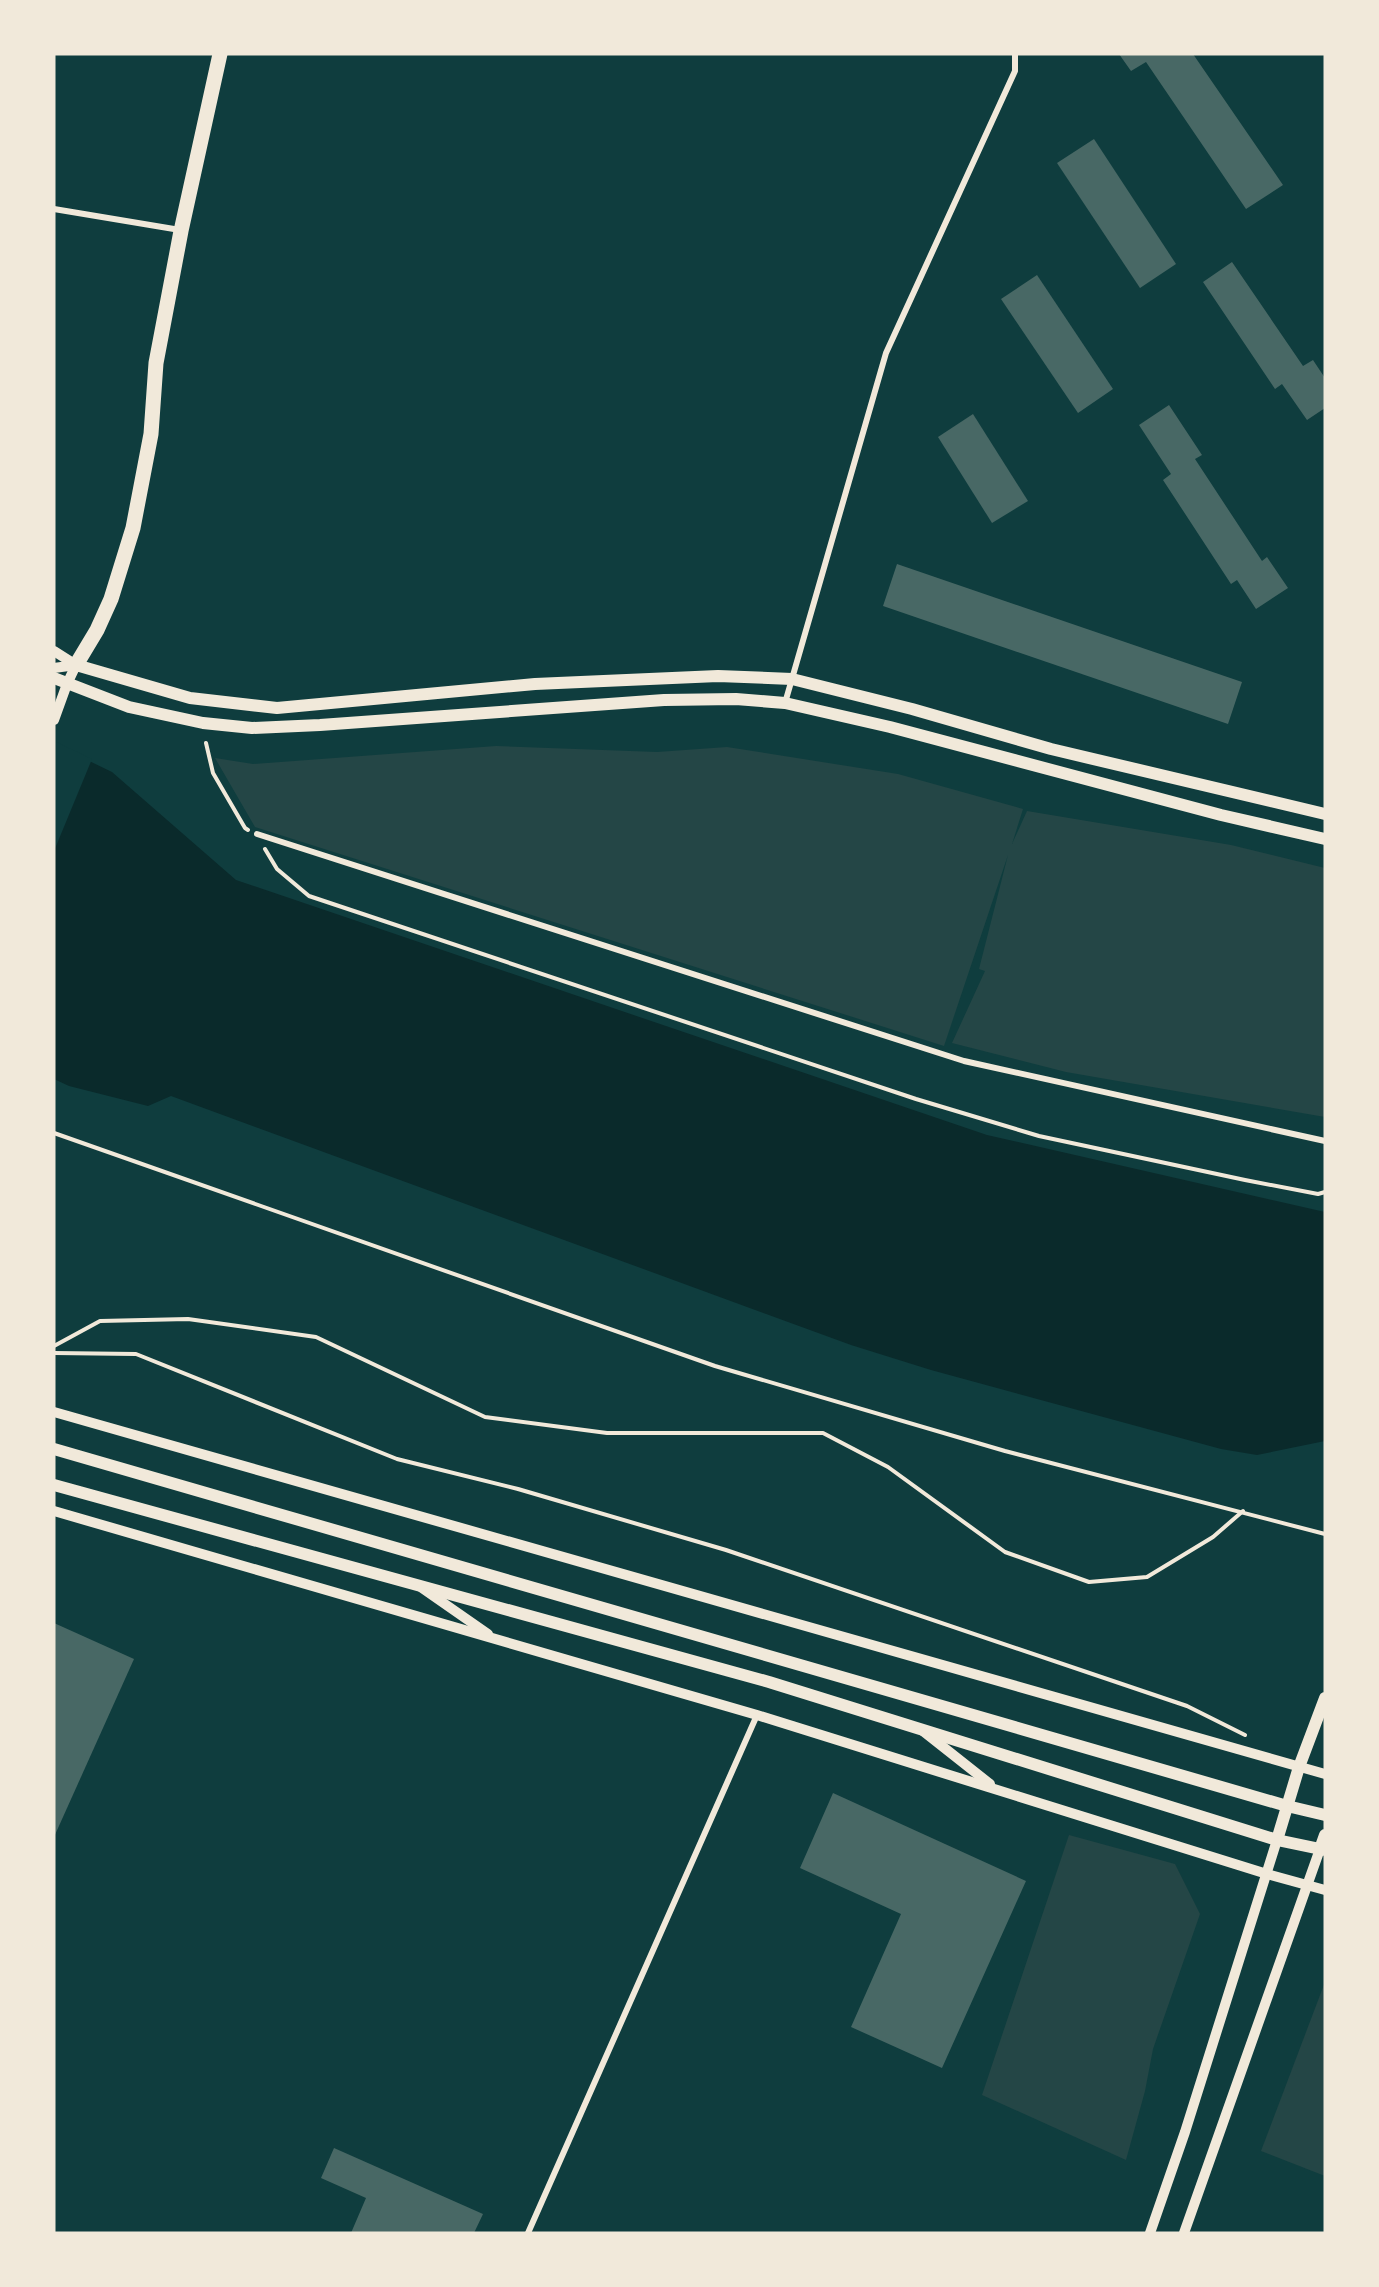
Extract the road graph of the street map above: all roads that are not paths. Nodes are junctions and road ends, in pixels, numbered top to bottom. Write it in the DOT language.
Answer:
graph roads {
  1 [pos="220,54"];
  2 [pos="1015,54"];
  3 [pos="54,209"];
  4 [pos="181,231"];
  5 [pos="54,651"];
  6 [pos="76,664"];
  7 [pos="54,668"];
  8 [pos="54,678"];
  9 [pos="792,679"];
  10 [pos="67,684"];
  11 [pos="785,703"];
  12 [pos="56,716"];
  13 [pos="1325,814"];
  14 [pos="256,834"];
  15 [pos="1325,840"];
  16 [pos="1325,1141"];
  17 [pos="54,1412"];
  18 [pos="54,1449"];
  19 [pos="54,1485"];
  20 [pos="54,1511"];
  21 [pos="419,1586"];
  22 [pos="495,1639"];
  23 [pos="1325,1698"];
  24 [pos="757,1715"];
  25 [pos="920,1729"];
  26 [pos="1300,1764"];
  27 [pos="1325,1772"];
  28 [pos="996,1789"];
  29 [pos="1287,1806"];
  30 [pos="1325,1815"];
  31 [pos="1325,1835"];
  32 [pos="1277,1840"];
  33 [pos="1323,1849"];
  34 [pos="1267,1874"];
  35 [pos="1307,1886"];
  36 [pos="1325,1890"];
  37 [pos="528,2233"];
  38 [pos="1150,2233"];
  39 [pos="1184,2233"];
  1 -- 4 [label="main road"];
  2 -- 9 [label="street"];
  3 -- 4 [label="street"];
  4 -- 6 [label="main road"];
  5 -- 6 [label="street"];
  6 -- 7 [label="street"];
  6 -- 9 [label="main road"];
  6 -- 10 [label="street"];
  8 -- 10 [label="main road"];
  9 -- 11 [label="street"];
  9 -- 13 [label="main road"];
  10 -- 11 [label="main road"];
  10 -- 12 [label="street"];
  11 -- 15 [label="main road"];
  14 -- 16 [label="street"];
  17 -- 26 [label="street"];
  18 -- 29 [label="main road"];
  19 -- 21 [label="main road"];
  20 -- 22 [label="street"];
  21 -- 22 [label="street"];
  21 -- 25 [label="main road"];
  22 -- 24 [label="street"];
  23 -- 26 [label="main road"];
  24 -- 28 [label="street"];
  24 -- 37 [label="street"];
  25 -- 28 [label="street"];
  25 -- 32 [label="main road"];
  26 -- 27 [label="street"];
  26 -- 29 [label="main road"];
  28 -- 34 [label="street"];
  29 -- 30 [label="main road"];
  29 -- 32 [label="main road"];
  31 -- 33 [label="main road"];
  32 -- 33 [label="main road"];
  32 -- 34 [label="street"];
  33 -- 35 [label="street"];
  34 -- 35 [label="street"];
  34 -- 38 [label="street"];
  35 -- 36 [label="street"];
  35 -- 39 [label="street"];
}
